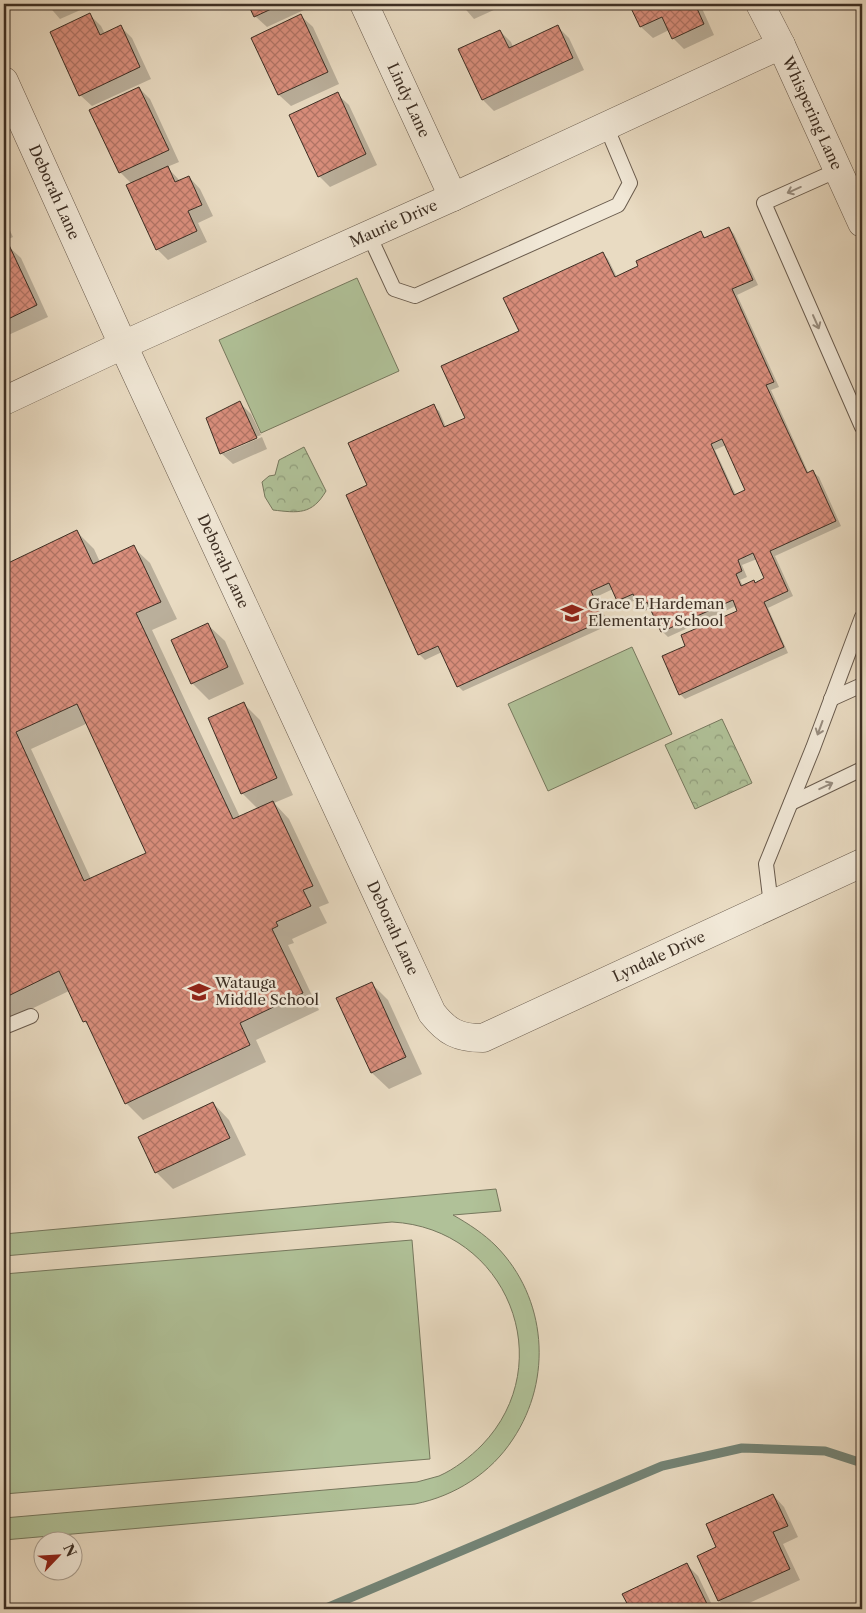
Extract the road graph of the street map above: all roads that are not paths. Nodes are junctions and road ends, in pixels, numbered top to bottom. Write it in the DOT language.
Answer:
graph roads {
  1 [pos="364,4"];
  2 [pos="760,4"];
  3 [pos="781,45"];
  4 [pos="4,81"];
  5 [pos="606,126"];
  6 [pos="838,170"];
  7 [pos="454,197"];
  8 [pos="862,223"];
  9 [pos="369,235"];
  10 [pos="123,346"];
  11 [pos="4,401"];
  12 [pos="862,427"];
  13 [pos="862,617"];
  14 [pos="862,685"];
  15 [pos="831,699"];
  16 [pos="862,769"];
  17 [pos="791,803"];
  18 [pos="862,863"];
  19 [pos="772,905"];
  20 [pos="31,1016"];
  21 [pos="4,1027"];
  22 [pos="454,1033"];
  1 -- 7 [label="street, Lindy Lane"];
  2 -- 3 [label="street, Whispering Lane"];
  3 -- 5 [label="street, Maurie Drive"];
  3 -- 6 [label="street, Whispering Lane"];
  4 -- 10 [label="street, Deborah Lane"];
  5 -- 7 [label="street, Maurie Drive"];
  5 -- 9 [label="lane"];
  6 -- 8 [label="street, Whispering Lane"];
  6 -- 12 [label="lane, one-way"];
  7 -- 9 [label="street, Maurie Drive"];
  9 -- 10 [label="street, Maurie Drive"];
  10 -- 11 [label="street, Maurie Drive"];
  10 -- 22 [label="street, Deborah Lane"];
  13 -- 15 [label="lane"];
  14 -- 15 [label="lane"];
  15 -- 17 [label="lane, one-way"];
  17 -- 16 [label="lane, one-way"];
  17 -- 19 [label="lane"];
  18 -- 19 [label="street, Lyndale Drive"];
  19 -- 22 [label="street, Lyndale Drive"];
  20 -- 21 [label="lane"];
}
